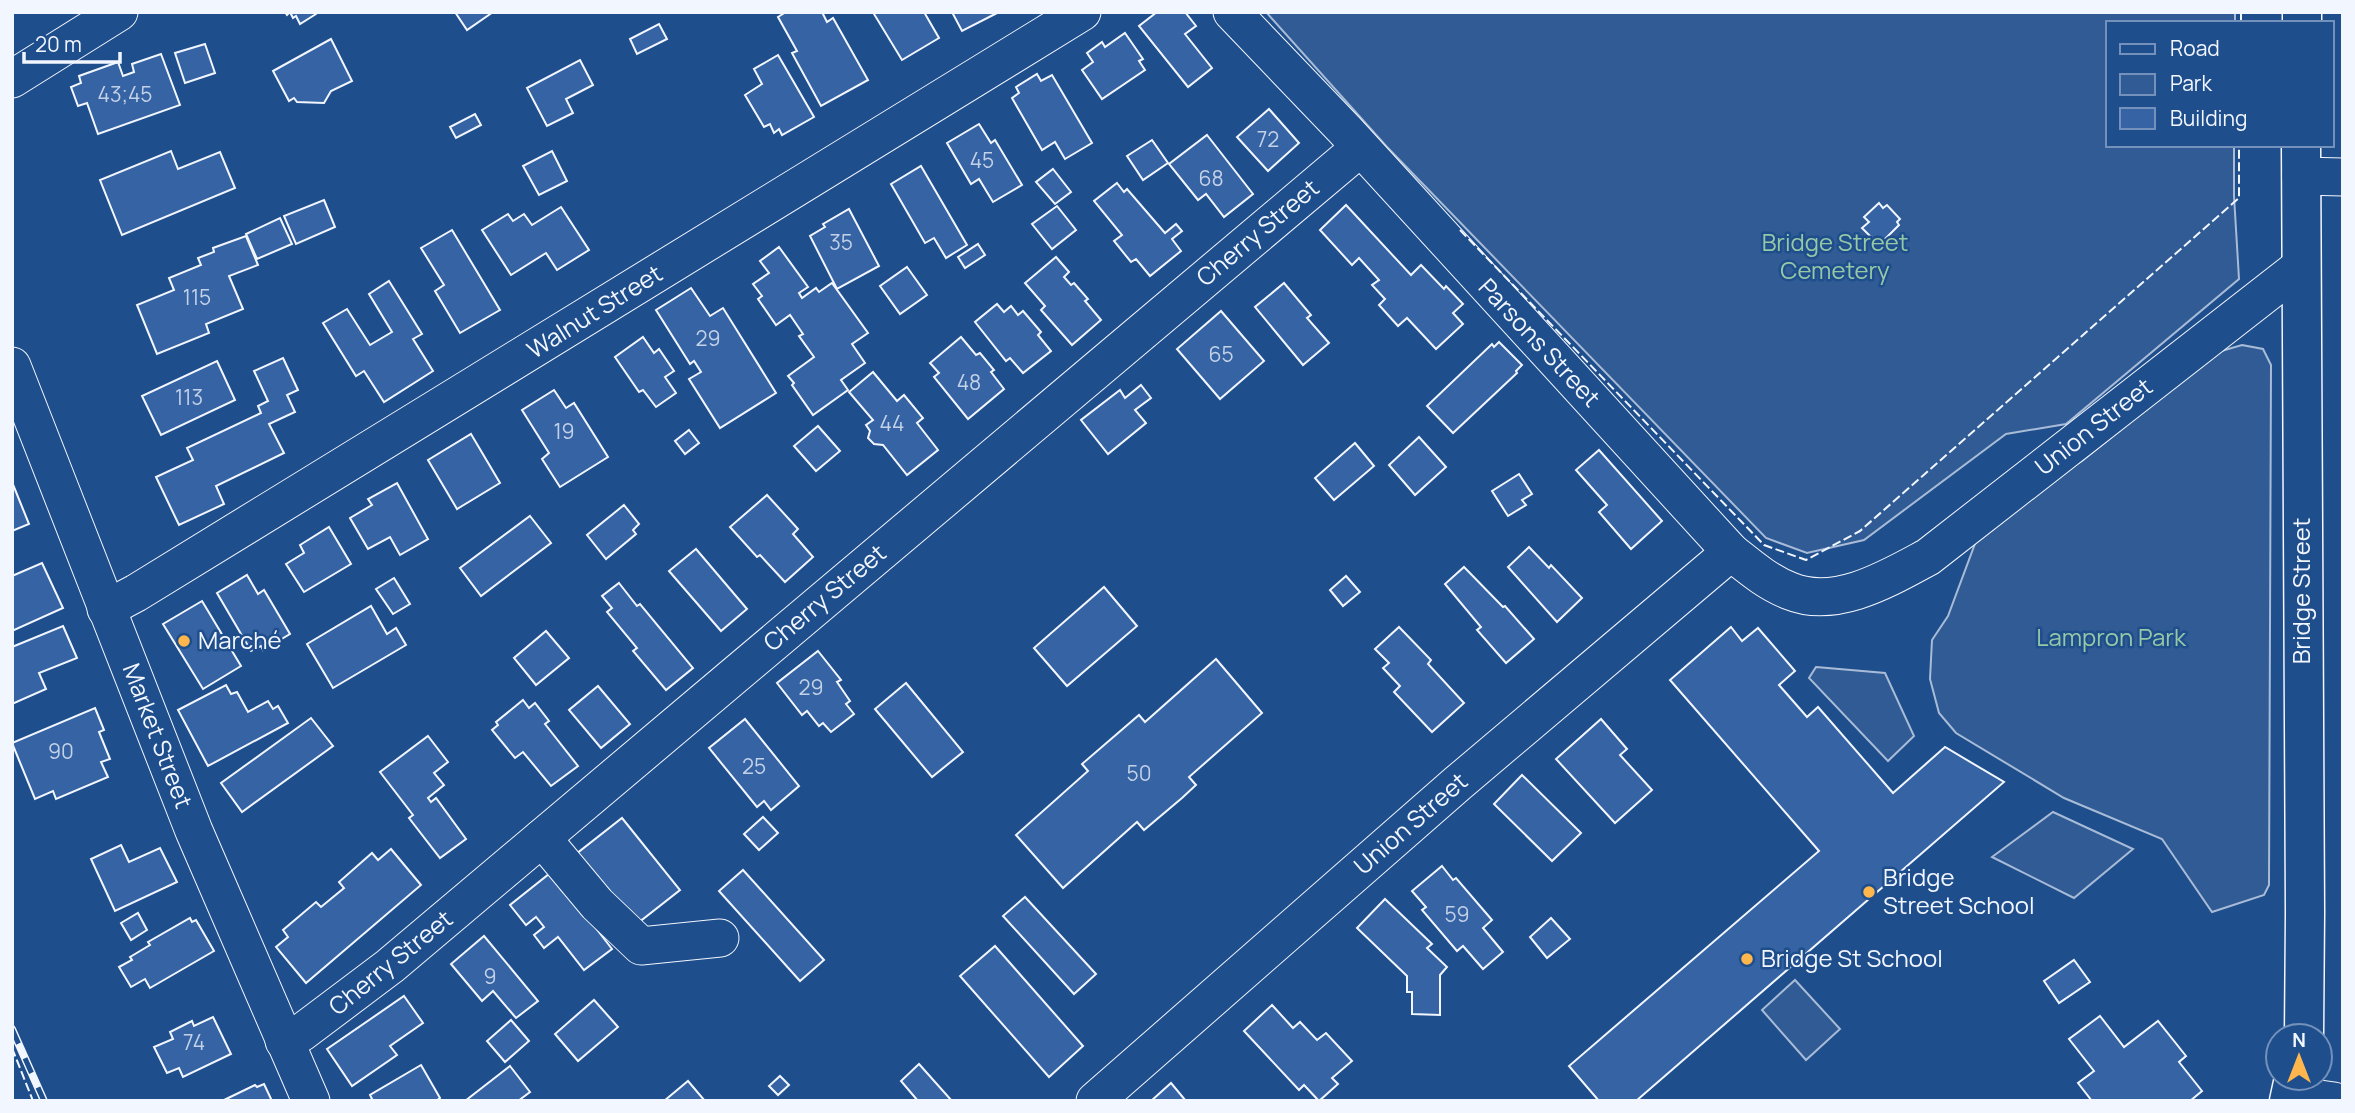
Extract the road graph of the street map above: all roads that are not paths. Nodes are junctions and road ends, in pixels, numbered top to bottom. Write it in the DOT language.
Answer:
graph roads {
  1 [pos="119,12"];
  2 [pos="1082,12"];
  3 [pos="1232,12"];
  4 [pos="12,79"];
  5 [pos="1360,148"];
  6 [pos="2301,160"];
  7 [pos="2343,177"];
  8 [pos="2300,267"];
  9 [pos="12,366"];
  10 [pos="1731,552"];
  11 [pos="1883,581"];
  12 [pos="106,609"];
  13 [pos="542,838"];
  14 [pos="720,938"];
  15 [pos="2304,1022"];
  16 [pos="284,1041"];
  17 [pos="2295,1092"];
  18 [pos="311,1101"];
  19 [pos="1095,1101"];
  20 [pos="2334,1101"];
  1 -- 4 [label="street"];
  2 -- 12 [label="street, Walnut Street"];
  3 -- 5 [label="street, Parsons Street"];
  5 -- 10 [label="street, Parsons Street"];
  5 -- 13 [label="street, Cherry Street"];
  6 -- 7 [label="street"];
  6 -- 8 [label="highway, Bridge Street"];
  8 -- 11 [label="street, Union Street"];
  8 -- 15 [label="highway, Bridge Street"];
  9 -- 12 [label="street, Market Street"];
  10 -- 11 [label="street, Parsons Street"];
  10 -- 19 [label="street, Union Street"];
  12 -- 16 [label="street, Market Street"];
  13 -- 14 [label="street"];
  13 -- 16 [label="street, Cherry Street"];
  16 -- 18 [label="street, Market Street"];
  17 -- 20 [label="street"];
}
